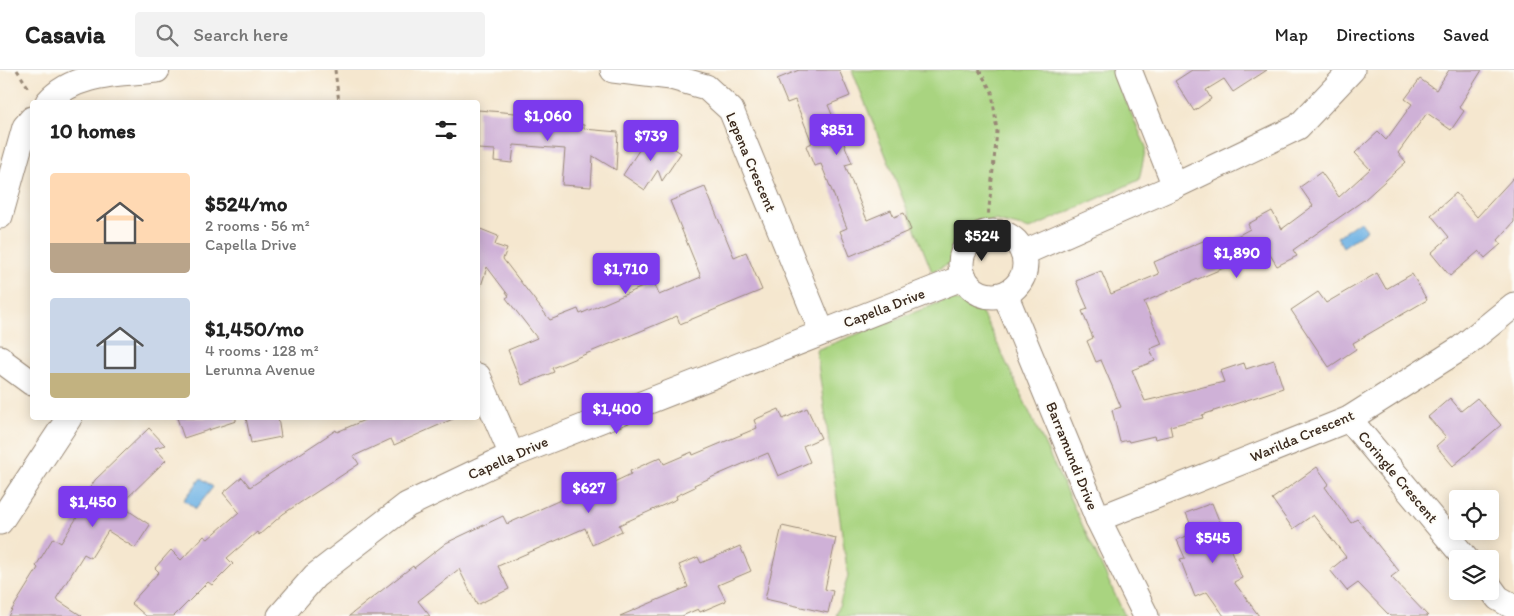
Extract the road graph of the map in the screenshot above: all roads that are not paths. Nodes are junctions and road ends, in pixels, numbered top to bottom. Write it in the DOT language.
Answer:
graph roads {
  1 [pos="157,70"];
  2 [pos="614,70"];
  3 [pos="1129,70"];
  4 [pos="1352,70"];
  5 [pos="50,100"];
  6 [pos="30,121"];
  7 [pos="1175,186"];
  8 [pos="0,216"];
  9 [pos="1023,253"];
  10 [pos="964,276"];
  11 [pos="1005,294"];
  12 [pos="1514,305"];
  13 [pos="822,332"];
  14 [pos="0,358"];
  15 [pos="480,381"];
  16 [pos="30,382"];
  17 [pos="1349,418"];
  18 [pos="68,420"];
  19 [pos="512,455"];
  20 [pos="1098,518"];
  21 [pos="0,522"];
  22 [pos="1459,550"];
  23 [pos="1499,599"];
  24 [pos="1514,607"];
  25 [pos="280,616"];
  26 [pos="1146,616"];
  1 -- 5 [label="street"];
  2 -- 13 [label="street, Lepena Crescent"];
  3 -- 7 [label="street"];
  4 -- 7 [label="street"];
  6 -- 8 [label="street"];
  7 -- 9 [label="street"];
  9 -- 10 [label="street"];
  9 -- 11 [label="street"];
  10 -- 11 [label="street"];
  10 -- 13 [label="street, Capella Drive"];
  11 -- 20 [label="street, Barramundi Drive"];
  12 -- 17 [label="street, Warilda Crescent"];
  13 -- 19 [label="street, Capella Drive"];
  14 -- 16 [label="street"];
  15 -- 19 [label="street"];
  17 -- 20 [label="street, Warilda Crescent"];
  17 -- 22 [label="street, Coringle Crescent"];
  18 -- 21 [label="street"];
  19 -- 25 [label="street, Capella Drive"];
  20 -- 26 [label="street, Barramundi Drive"];
  23 -- 24 [label="street"];
}
